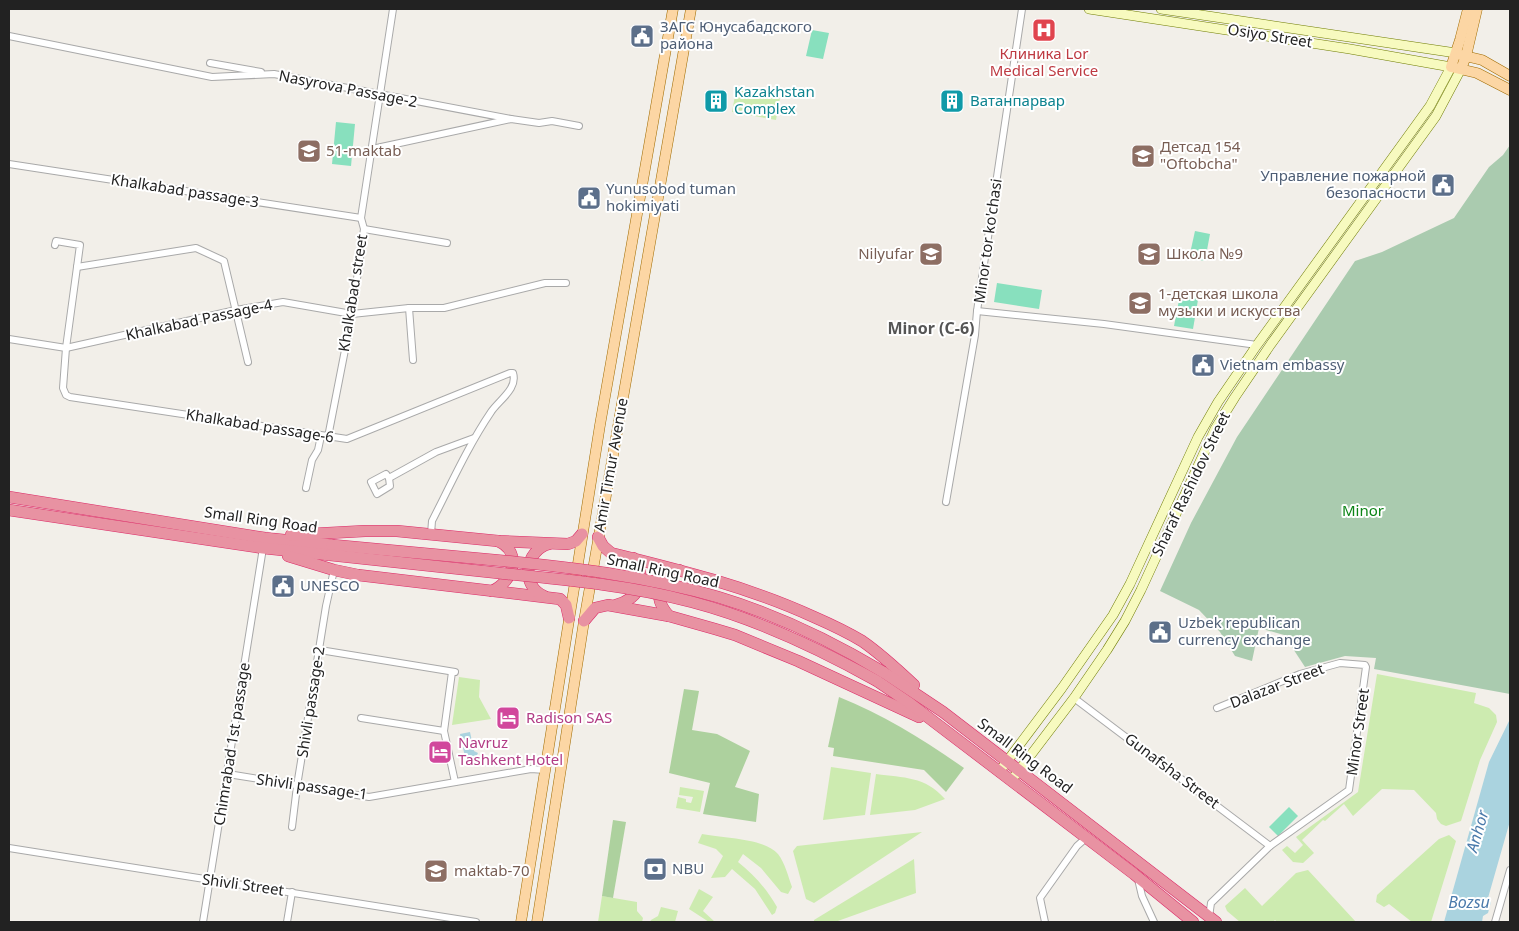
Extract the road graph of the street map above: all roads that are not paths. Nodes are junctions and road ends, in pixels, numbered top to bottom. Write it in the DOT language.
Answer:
graph roads {
  1 [pos="393,9"];
  2 [pos="674,9"];
  3 [pos="690,9"];
  4 [pos="1022,9"];
  5 [pos="1089,9"];
  6 [pos="1161,9"];
  7 [pos="1468,9"];
  8 [pos="1477,9"];
  9 [pos="1101,10"];
  10 [pos="9,36"];
  11 [pos="1461,54"];
  12 [pos="210,62"];
  13 [pos="1456,68"];
  14 [pos="274,74"];
  15 [pos="1510,76"];
  16 [pos="1510,90"];
  17 [pos="658,93"];
  18 [pos="676,94"];
  19 [pos="379,95"];
  20 [pos="511,119"];
  21 [pos="579,126"];
  22 [pos="372,149"];
  23 [pos="9,164"];
  24 [pos="361,218"];
  25 [pos="364,230"];
  26 [pos="447,243"];
  27 [pos="55,245"];
  28 [pos="77,267"];
  29 [pos="566,283"];
  30 [pos="409,308"];
  31 [pos="236,310"];
  32 [pos="977,310"];
  33 [pos="352,314"];
  34 [pos="9,339"];
  35 [pos="1256,345"];
  36 [pos="66,348"];
  37 [pos="412,360"];
  38 [pos="248,362"];
  39 [pos="609,377"];
  40 [pos="625,379"];
  41 [pos="321,436"];
  42 [pos="328,437"];
  43 [pos="474,438"];
  44 [pos="389,478"];
  45 [pos="306,488"];
  46 [pos="9,497"];
  47 [pos="946,502"];
  48 [pos="9,510"];
  49 [pos="431,534"];
  50 [pos="582,534"];
  51 [pos="598,537"];
  52 [pos="498,541"];
  53 [pos="264,543"];
  54 [pos="551,544"];
  55 [pos="633,558"];
  56 [pos="681,570"];
  57 [pos="333,573"];
  58 [pos="492,590"];
  59 [pos="544,597"];
  60 [pos="616,606"];
  61 [pos="669,616"];
  62 [pos="569,618"];
  63 [pos="584,621"];
  64 [pos="320,650"];
  65 [pos="1366,668"];
  66 [pos="880,676"];
  67 [pos="1074,698"];
  68 [pos="1217,708"];
  69 [pos="943,712"];
  70 [pos="360,718"];
  71 [pos="938,725"];
  72 [pos="444,731"];
  73 [pos="1007,762"];
  74 [pos="545,770"];
  75 [pos="1019,770"];
  76 [pos="999,772"];
  77 [pos="228,774"];
  78 [pos="1011,781"];
  79 [pos="455,782"];
  80 [pos="297,786"];
  81 [pos="292,827"];
  82 [pos="1086,838"];
  83 [pos="1270,846"];
  84 [pos="9,848"];
  85 [pos="1510,870"];
  86 [pos="1137,877"];
  87 [pos="209,880"];
  88 [pos="527,885"];
  89 [pos="542,887"];
  90 [pos="292,892"];
  91 [pos="1212,920"];
  92 [pos="203,922"];
  93 [pos="287,922"];
  94 [pos="476,922"];
  95 [pos="521,922"];
  96 [pos="536,922"];
  97 [pos="1045,922"];
  98 [pos="1154,922"];
  99 [pos="1193,922"];
  100 [pos="1495,922"];
  1 -- 19 [label="street, Khalkabad street"];
  2 -- 17 [label="main road"];
  3 -- 18 [label="main road, Amir Timur Avenue"];
  4 -- 32 [label="street, Minor tor ko'chasi"];
  5 -- 9 [label="main road, Osiyo Street"];
  6 -- 11 [label="main road, Osiyo Street"];
  7 -- 11 [label="main road, Sharaf Rashidov Street"];
  8 -- 11 [label="main road, Sharaf Rashidov Street"];
  9 -- 13 [label="main road, Osiyo Street"];
  10 -- 14 [label="street, Nasyrova Passage-2"];
  11 -- 13 [label="main road, Sharaf Rashidov Street"];
  11 -- 15 [label="main road"];
  12 -- 14 [label="street"];
  13 -- 16 [label="main road"];
  13 -- 35 [label="main road, Sharaf Rashidov Street"];
  13 -- 67 [label="main road, Sharaf Rashidov Street"];
  14 -- 19 [label="street, Nasyrova Passage-2"];
  17 -- 18 [label="main road"];
  17 -- 39 [label="main road, Amir Timur Avenue"];
  18 -- 40 [label="main road, Amir Timur Avenue"];
  19 -- 20 [label="street, Nasyrova Passage-2"];
  19 -- 22 [label="street, Khalkabad street"];
  20 -- 21 [label="street"];
  20 -- 22 [label="street"];
  22 -- 24 [label="street, Khalkabad street"];
  23 -- 24 [label="street, Khalkabad passage-3"];
  24 -- 25 [label="street, Khalkabad street"];
  25 -- 26 [label="street"];
  25 -- 33 [label="street, Khalkabad street"];
  27 -- 28 [label="street"];
  28 -- 31 [label="street"];
  28 -- 36 [label="street"];
  29 -- 30 [label="street, Khalkabad Passage-4"];
  30 -- 33 [label="street, Khalkabad Passage-4"];
  30 -- 37 [label="street"];
  31 -- 33 [label="street, Khalkabad Passage-4"];
  31 -- 36 [label="street, Khalkabad Passage-4"];
  31 -- 38 [label="street"];
  32 -- 35 [label="street"];
  32 -- 47 [label="street, Minor tor ko'chasi"];
  33 -- 42 [label="street, Khalkabad street"];
  34 -- 36 [label="street, Khalkabad Passage-4"];
  35 -- 73 [label="main road, Sharaf Rashidov Street"];
  36 -- 41 [label="street, Khalkabad passage-6"];
  39 -- 40 [label="main road"];
  39 -- 50 [label="main road, Amir Timur Avenue"];
  40 -- 51 [label="main road, Amir Timur Avenue"];
  41 -- 42 [label="street, Khalkabad passage-6"];
  41 -- 45 [label="street"];
  42 -- 43 [label="street, Khalkabad passage-6"];
  43 -- 44 [label="street"];
  43 -- 49 [label="street"];
  46 -- 53 [label="highway, Small Ring Road"];
  48 -- 53 [label="highway, Small Ring Road"];
  49 -- 52 [label="highway"];
  49 -- 53 [label="highway"];
  50 -- 54 [label="highway"];
  50 -- 62 [label="main road, Amir Timur Avenue"];
  51 -- 55 [label="highway"];
  51 -- 63 [label="main road, Amir Timur Avenue"];
  52 -- 54 [label="highway"];
  52 -- 58 [label="highway"];
  53 -- 57 [label="highway"];
  53 -- 66 [label="highway, Small Ring Road, bridge"];
  53 -- 77 [label="street, Chimrabad 1st passage"];
  54 -- 59 [label="highway"];
  55 -- 56 [label="highway"];
  55 -- 60 [label="highway"];
  56 -- 61 [label="highway"];
  56 -- 69 [label="highway"];
  57 -- 58 [label="highway"];
  57 -- 64 [label="street, Shivli passage-2"];
  58 -- 59 [label="highway"];
  59 -- 62 [label="highway"];
  60 -- 61 [label="highway"];
  60 -- 63 [label="highway"];
  61 -- 71 [label="highway"];
  62 -- 74 [label="main road, Amir Timur Avenue"];
  63 -- 89 [label="main road, Amir Timur Avenue"];
  64 -- 72 [label="street"];
  64 -- 80 [label="street, Shivli passage-2"];
  65 -- 68 [label="street, Dalazar Street"];
  65 -- 83 [label="street, Minor Street"];
  66 -- 69 [label="highway, Small Ring Road"];
  66 -- 71 [label="highway, Small Ring Road"];
  67 -- 75 [label="main road, Sharaf Rashidov Street"];
  67 -- 83 [label="street, Gunafsha Street"];
  69 -- 73 [label="highway, Small Ring Road"];
  70 -- 72 [label="street"];
  71 -- 76 [label="highway, Small Ring Road"];
  72 -- 79 [label="street"];
  73 -- 75 [label="highway, Small Ring Road"];
  73 -- 76 [label="main road, Sharaf Rashidov Street"];
  74 -- 79 [label="street, Shivli passage-1"];
  74 -- 88 [label="main road, Amir Timur Avenue"];
  75 -- 78 [label="main road, Sharaf Rashidov Street"];
  75 -- 91 [label="highway, Small Ring Road"];
  76 -- 78 [label="highway, Small Ring Road"];
  77 -- 80 [label="street, Shivli passage-1"];
  77 -- 87 [label="street, Chimrabad 1st passage"];
  78 -- 82 [label="highway, Small Ring Road"];
  79 -- 80 [label="street, Shivli passage-1"];
  80 -- 81 [label="street, Shivli passage-2"];
  82 -- 86 [label="highway, Small Ring Road"];
  82 -- 97 [label="street"];
  83 -- 91 [label="street, Minor Street"];
  84 -- 87 [label="street, Shivli Street"];
  85 -- 100 [label="street"];
  86 -- 98 [label="street"];
  86 -- 99 [label="highway, Small Ring Road"];
  87 -- 90 [label="street, Shivli Street"];
  87 -- 92 [label="street, Chimrabad 1st passage"];
  88 -- 89 [label="main road"];
  88 -- 95 [label="main road, Amir Timur Avenue"];
  89 -- 96 [label="main road, Amir Timur Avenue"];
  90 -- 93 [label="street"];
  90 -- 94 [label="street, Shivli Street"];
}
